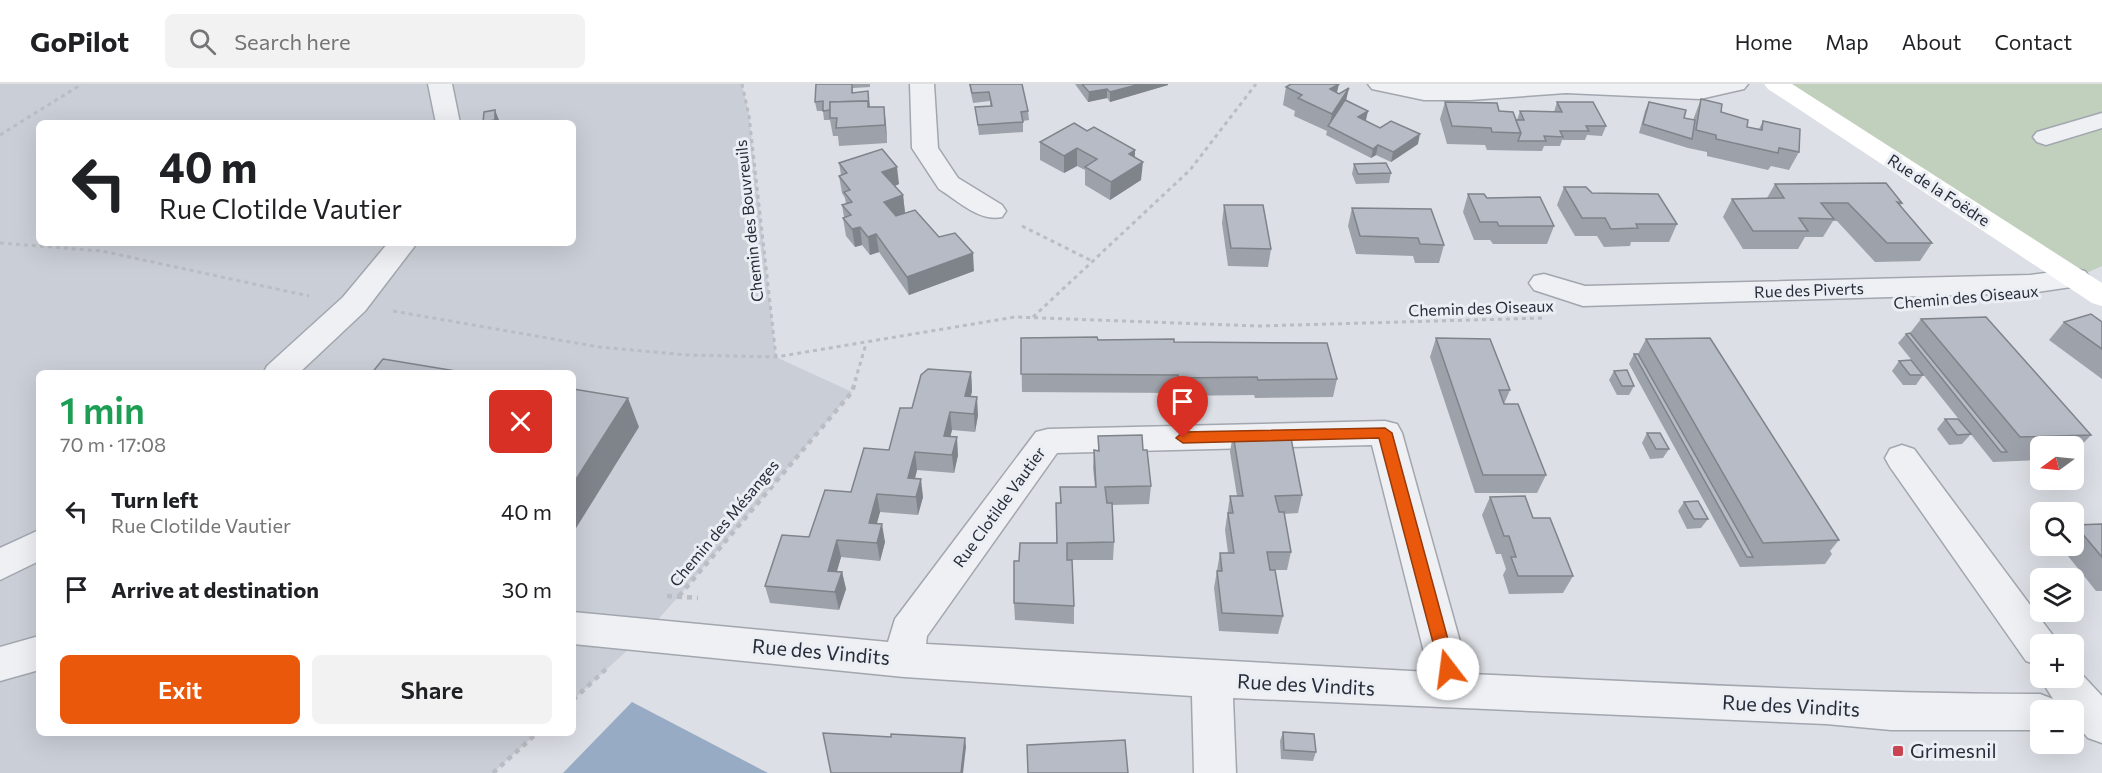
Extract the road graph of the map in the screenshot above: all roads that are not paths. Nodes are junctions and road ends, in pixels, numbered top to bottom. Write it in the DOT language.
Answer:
graph roads {
  1 [pos="440,84"];
  2 [pos="922,84"];
  3 [pos="1380,84"];
  4 [pos="1736,84"];
  5 [pos="1776,84"];
  6 [pos="447,120"];
  7 [pos="2102,120"];
  8 [pos="2046,137"];
  9 [pos="992,211"];
  10 [pos="401,246"];
  11 [pos="2074,278"];
  12 [pos="1544,283"];
  13 [pos="2102,296"];
  14 [pos="282,370"];
  15 [pos="1902,458"];
  16 [pos="36,546"];
  17 [pos="0,565"];
  18 [pos="576,628"];
  19 [pos="2030,635"];
  20 [pos="36,654"];
  21 [pos="904,660"];
  22 [pos="0,664"];
  23 [pos="1212,680"];
  24 [pos="2069,688"];
  25 [pos="1454,691"];
  26 [pos="2030,712"];
  27 [pos="2092,714"];
  28 [pos="1215,773"];
  1 -- 6 [label="street"];
  2 -- 9 [label="street"];
  3 -- 4 [label="street"];
  5 -- 11 [label="street, Rue de la Foëdre"];
  7 -- 8 [label="street"];
  10 -- 14 [label="street"];
  11 -- 12 [label="street, Rue des Piverts"];
  11 -- 13 [label="street, Rue de la Foëdre"];
  15 -- 19 [label="street"];
  16 -- 17 [label="street"];
  18 -- 21 [label="street, Rue des Vindits"];
  20 -- 22 [label="street"];
  21 -- 23 [label="street, Rue des Vindits"];
  21 -- 25 [label="street, Rue Clotilde Vautier"];
  23 -- 25 [label="street, Rue des Vindits"];
  23 -- 28 [label="street"];
  24 -- 27 [label="street"];
  25 -- 26 [label="street, Rue des Vindits"];
}
